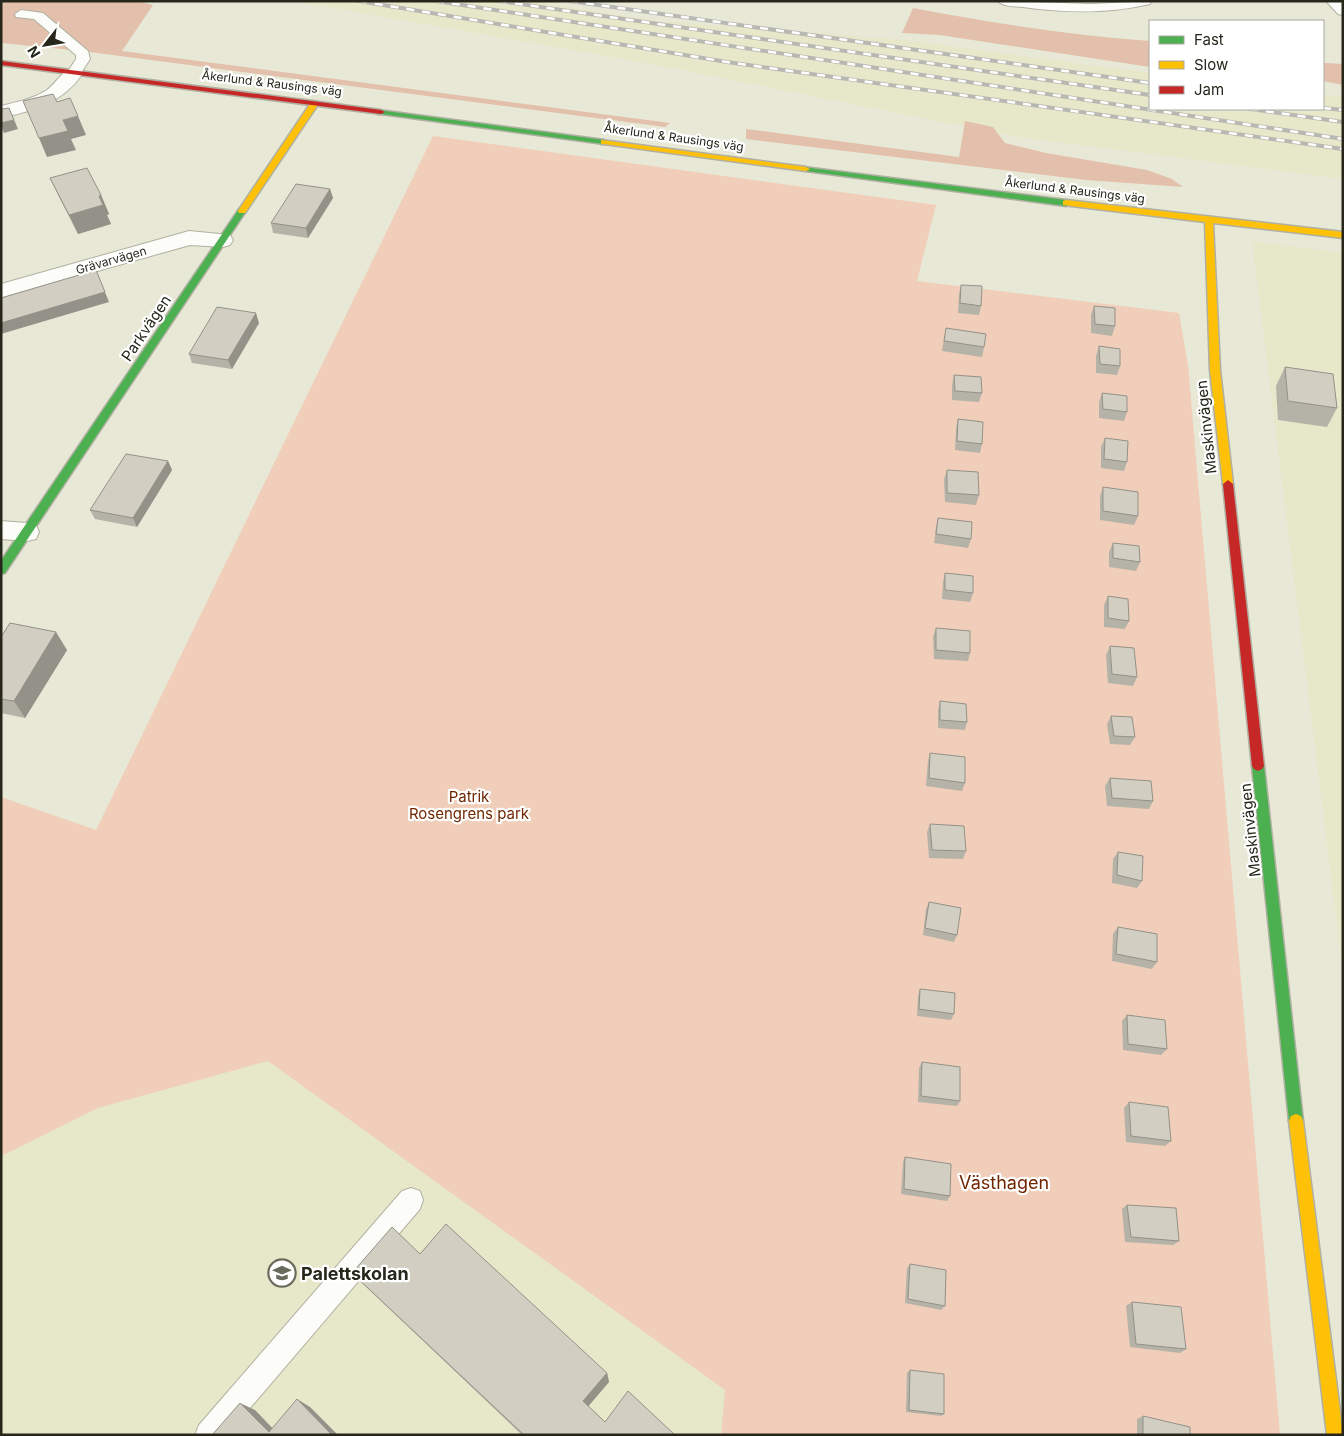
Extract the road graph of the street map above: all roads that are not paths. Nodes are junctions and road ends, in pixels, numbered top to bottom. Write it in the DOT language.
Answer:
graph roads {
  1 [pos="1004,1"];
  2 [pos="1145,1"];
  3 [pos="1332,1"];
  4 [pos="1343,11"];
  5 [pos="21,14"];
  6 [pos="1,63"];
  7 [pos="74,73"];
  8 [pos="315,102"];
  9 [pos="1,112"];
  10 [pos="1209,220"];
  11 [pos="1343,235"];
  12 [pos="223,240"];
  13 [pos="1,291"];
  14 [pos="1,530"];
  15 [pos="27,532"];
  16 [pos="1,570"];
  17 [pos="411,1200"];
  18 [pos="1332,1325"];
  19 [pos="209,1435"];
  20 [pos="1335,1435"];
  1 -- 2 [label="lane"];
  3 -- 4 [label="lane"];
  5 -- 7 [label="lane"];
  6 -- 7 [label="street, Åkerlund & Rausings väg"];
  7 -- 8 [label="street, Åkerlund & Rausings väg"];
  7 -- 9 [label="street"];
  8 -- 10 [label="street, Åkerlund & Rausings väg"];
  8 -- 12 [label="street, Parkvägen"];
  10 -- 11 [label="street, Åkerlund & Rausings väg"];
  10 -- 18 [label="street, Maskinvägen"];
  12 -- 13 [label="street, Grävarvägen"];
  12 -- 15 [label="street, Parkvägen"];
  14 -- 15 [label="street"];
  15 -- 16 [label="street, Parkvägen"];
  17 -- 19 [label="lane"];
  18 -- 20 [label="street, Maskinvägen"];
}
